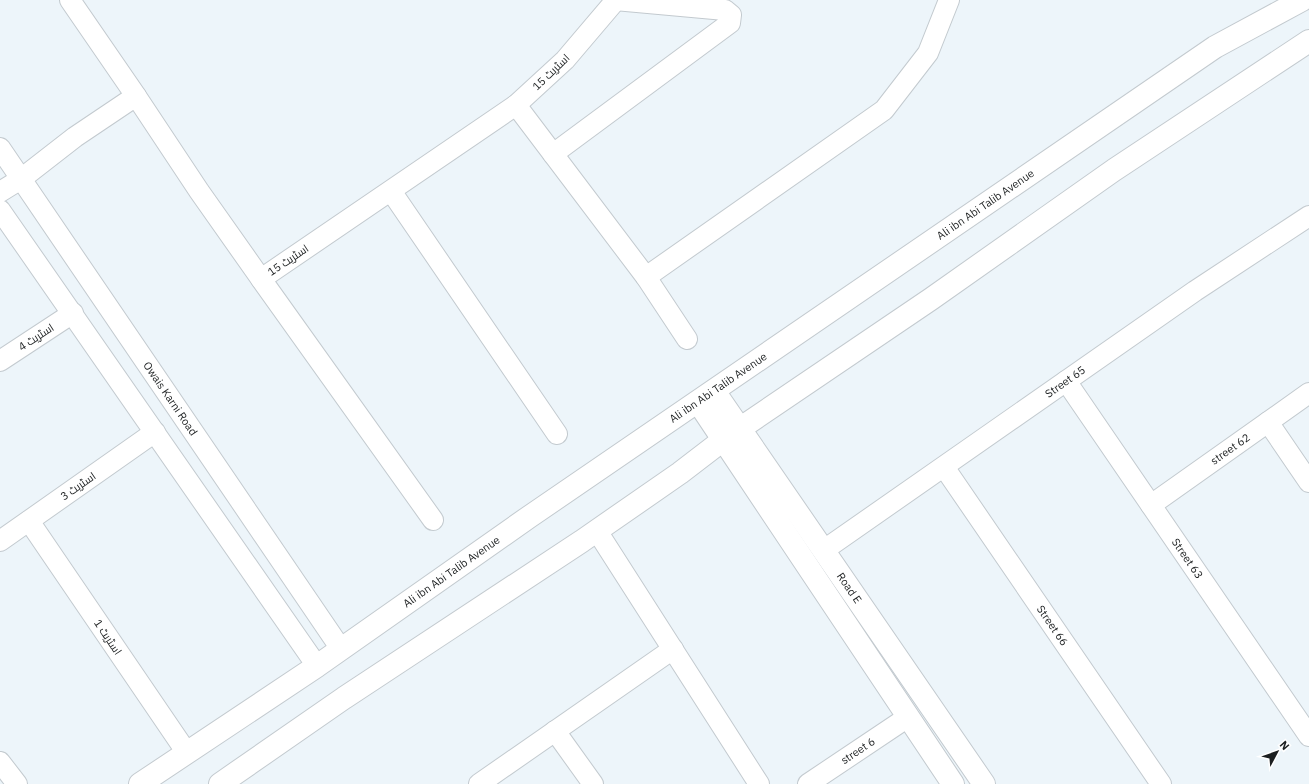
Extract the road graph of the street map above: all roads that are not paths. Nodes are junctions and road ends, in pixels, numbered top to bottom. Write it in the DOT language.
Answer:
graph roads {
  1 [pos="70,0"];
  2 [pos="616,0"];
  3 [pos="949,0"];
  4 [pos="1302,0"];
  5 [pos="1309,41"];
  6 [pos="136,96"];
  7 [pos="516,105"];
  8 [pos="0,148"];
  9 [pos="553,154"];
  10 [pos="21,179"];
  11 [pos="391,191"];
  12 [pos="0,192"];
  13 [pos="0,210"];
  14 [pos="1309,216"];
  15 [pos="646,277"];
  16 [pos="261,279"];
  17 [pos="73,313"];
  18 [pos="687,339"];
  19 [pos="0,361"];
  20 [pos="1066,381"];
  21 [pos="1309,393"];
  22 [pos="706,397"];
  23 [pos="1268,422"];
  24 [pos="155,432"];
  25 [pos="557,434"];
  26 [pos="732,435"];
  27 [pos="944,466"];
  28 [pos="1309,482"];
  29 [pos="1151,505"];
  30 [pos="434,520"];
  31 [pos="29,521"];
  32 [pos="597,531"];
  33 [pos="0,541"];
  34 [pos="824,550"];
  35 [pos="340,649"];
  36 [pos="673,649"];
  37 [pos="317,666"];
  38 [pos="908,717"];
  39 [pos="555,731"];
  40 [pos="1309,736"];
  41 [pos="187,752"];
  42 [pos="0,762"];
  43 [pos="17,784"];
  44 [pos="140,784"];
  45 [pos="220,784"];
  46 [pos="479,784"];
  47 [pos="593,784"];
  48 [pos="759,784"];
  49 [pos="808,784"];
  50 [pos="953,784"];
  51 [pos="984,784"];
  52 [pos="1161,784"];
  1 -- 6 [label="street, اسٹریٹ 15"];
  2 -- 7 [label="street, اسٹریٹ 15"];
  2 -- 9 [label="street"];
  3 -- 15 [label="street"];
  4 -- 22 [label="main road, Ali ibn Abi Talib Avenue"];
  5 -- 26 [label="main road"];
  6 -- 10 [label="street"];
  6 -- 16 [label="street, اسٹریٹ 15"];
  7 -- 9 [label="street"];
  7 -- 11 [label="street, اسٹریٹ 15"];
  8 -- 10 [label="street, Owais Karni Road"];
  9 -- 15 [label="street"];
  10 -- 12 [label="street"];
  10 -- 35 [label="street, Owais Karni Road"];
  11 -- 16 [label="street, اسٹریٹ 15"];
  11 -- 25 [label="street"];
  13 -- 17 [label="street"];
  14 -- 20 [label="street, Street 65"];
  15 -- 18 [label="street"];
  16 -- 30 [label="street"];
  17 -- 19 [label="street, اسٹریٹ 4"];
  17 -- 24 [label="street"];
  20 -- 27 [label="street, Street 65"];
  20 -- 29 [label="street, Street 63"];
  21 -- 23 [label="street, street 62"];
  22 -- 26 [label="main road, Road E"];
  22 -- 35 [label="main road, Ali ibn Abi Talib Avenue"];
  23 -- 28 [label="street"];
  23 -- 29 [label="street, street 62"];
  24 -- 31 [label="street, اسٹریٹ 3"];
  24 -- 37 [label="street"];
  26 -- 32 [label="main road"];
  26 -- 34 [label="main road, Road E"];
  26 -- 38 [label="main road, Road E"];
  27 -- 34 [label="street, Street 65"];
  27 -- 52 [label="street, Street 66"];
  29 -- 40 [label="street, Street 63"];
  31 -- 33 [label="street, اسٹریٹ 3"];
  31 -- 41 [label="street, اسٹریٹ 1"];
  32 -- 36 [label="street"];
  32 -- 45 [label="main road"];
  34 -- 51 [label="main road, Road E"];
  35 -- 37 [label="main road, Ali ibn Abi Talib Avenue"];
  36 -- 39 [label="street"];
  36 -- 48 [label="street"];
  37 -- 41 [label="main road, Ali ibn Abi Talib Avenue"];
  38 -- 49 [label="street, street 6"];
  38 -- 50 [label="main road, Road E"];
  39 -- 46 [label="street"];
  39 -- 47 [label="street"];
  41 -- 44 [label="main road, Ali ibn Abi Talib Avenue"];
  42 -- 43 [label="street"];
}
